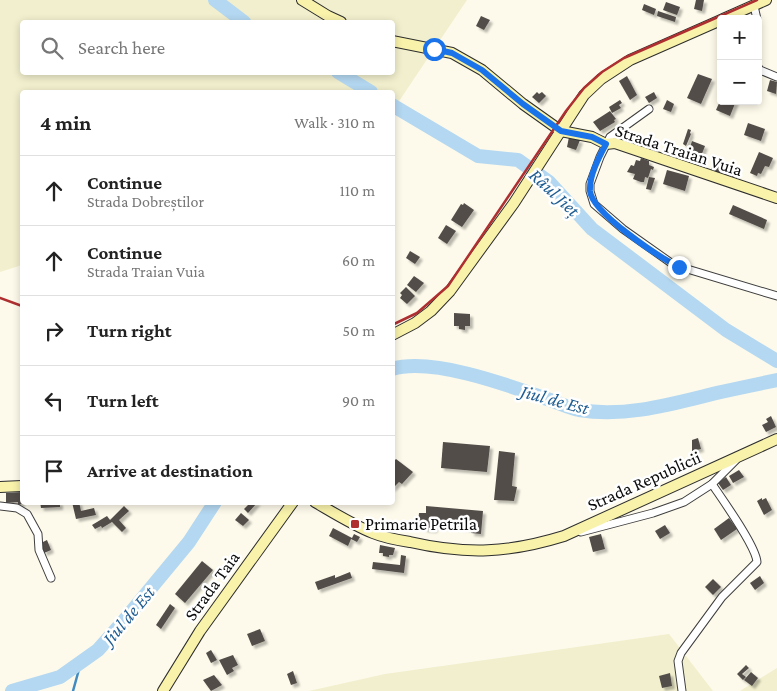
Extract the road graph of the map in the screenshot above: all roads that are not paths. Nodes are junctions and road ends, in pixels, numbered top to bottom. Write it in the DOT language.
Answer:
graph roads {
  1 [pos="302,0"];
  2 [pos="766,0"];
  3 [pos="754,6"];
  4 [pos="732,15"];
  5 [pos="756,15"];
  6 [pos="337,20"];
  7 [pos="717,21"];
  8 [pos="395,42"];
  9 [pos="762,71"];
  10 [pos="777,77"];
  11 [pos="648,109"];
  12 [pos="561,131"];
  13 [pos="606,144"];
  14 [pos="777,198"];
  15 [pos="777,296"];
  16 [pos="395,333"];
  17 [pos="777,439"];
  18 [pos="738,458"];
  19 [pos="712,484"];
  20 [pos="20,486"];
  21 [pos="0,487"];
  22 [pos="291,505"];
  23 [pos="321,505"];
  24 [pos="0,506"];
  25 [pos="564,536"];
  26 [pos="51,578"];
  27 [pos="163,691"];
  28 [pos="682,691"];
  1 -- 6 [label="street"];
  2 -- 3 [label="street"];
  3 -- 4 [label="street"];
  3 -- 5 [label="street"];
  7 -- 12 [label="street"];
  8 -- 12 [label="street, Strada Traian Vuia"];
  9 -- 10 [label="street"];
  11 -- 13 [label="street"];
  12 -- 13 [label="street, Strada Traian Vuia"];
  12 -- 16 [label="street"];
  13 -- 14 [label="street, Strada Traian Vuia"];
  13 -- 15 [label="street"];
  17 -- 18 [label="street, Strada Republicii"];
  18 -- 19 [label="street, Strada Republicii"];
  18 -- 25 [label="street, Strada Republicii"];
  19 -- 25 [label="street, Strada Republicii"];
  19 -- 28 [label="street"];
  20 -- 21 [label="street"];
  22 -- 27 [label="street, Strada Taia"];
  23 -- 25 [label="street, Strada Republicii"];
  24 -- 26 [label="street"];
}
